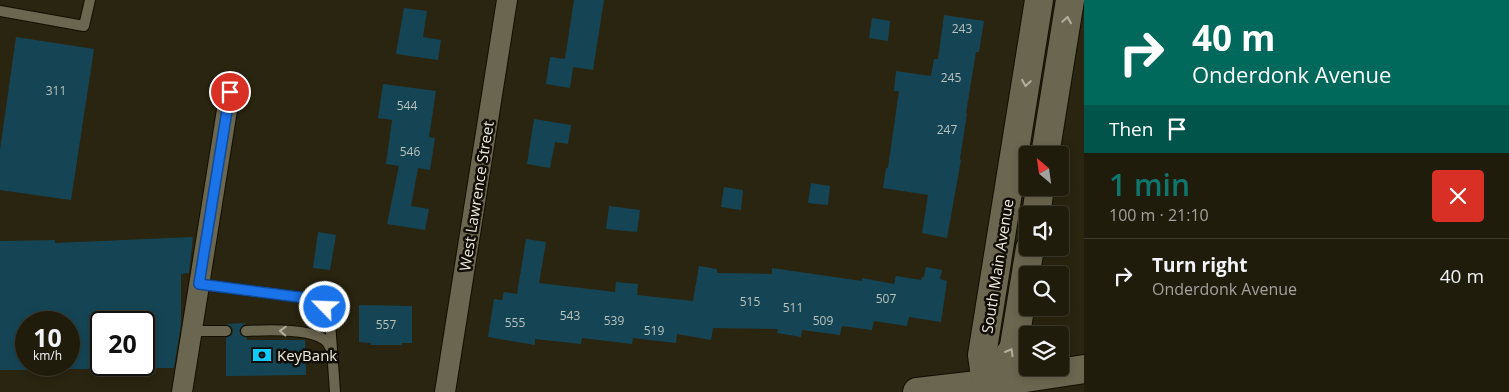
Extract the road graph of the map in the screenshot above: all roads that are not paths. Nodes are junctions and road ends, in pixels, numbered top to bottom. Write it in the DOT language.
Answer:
graph roads {
  1 [pos="90,0"];
  2 [pos="507,0"];
  3 [pos="1039,0"];
  4 [pos="1070,0"];
  5 [pos="0,11"];
  6 [pos="1030,54"];
  7 [pos="1061,59"];
  8 [pos="230,92"];
  9 [pos="1046,146"];
  10 [pos="1029,256"];
  11 [pos="199,284"];
  12 [pos="192,331"];
  13 [pos="226,331"];
  14 [pos="246,331"];
  15 [pos="334,361"];
  16 [pos="1084,369"];
  17 [pos="983,390"];
  18 [pos="182,392"];
  19 [pos="335,392"];
  20 [pos="445,392"];
  21 [pos="917,392"];
  1 -- 5 [label="lane"];
  2 -- 20 [label="street, West Lawrence Street"];
  3 -- 6 [label="street, South Main Avenue"];
  7 -- 4 [label="street, one-way"];
  6 -- 7 [label="street"];
  6 -- 17 [label="street, South Main Avenue, one-way"];
  7 -- 9 [label="street"];
  8 -- 11 [label="street"];
  17 -- 10 [label="street, South Main Avenue, one-way"];
  11 -- 12 [label="street"];
  11 -- 15 [label="lane"];
  12 -- 13 [label="lane"];
  12 -- 18 [label="street"];
  15 -- 14 [label="lane, one-way"];
  15 -- 19 [label="lane"];
  16 -- 17 [label="street"];
  17 -- 21 [label="street"];
}
